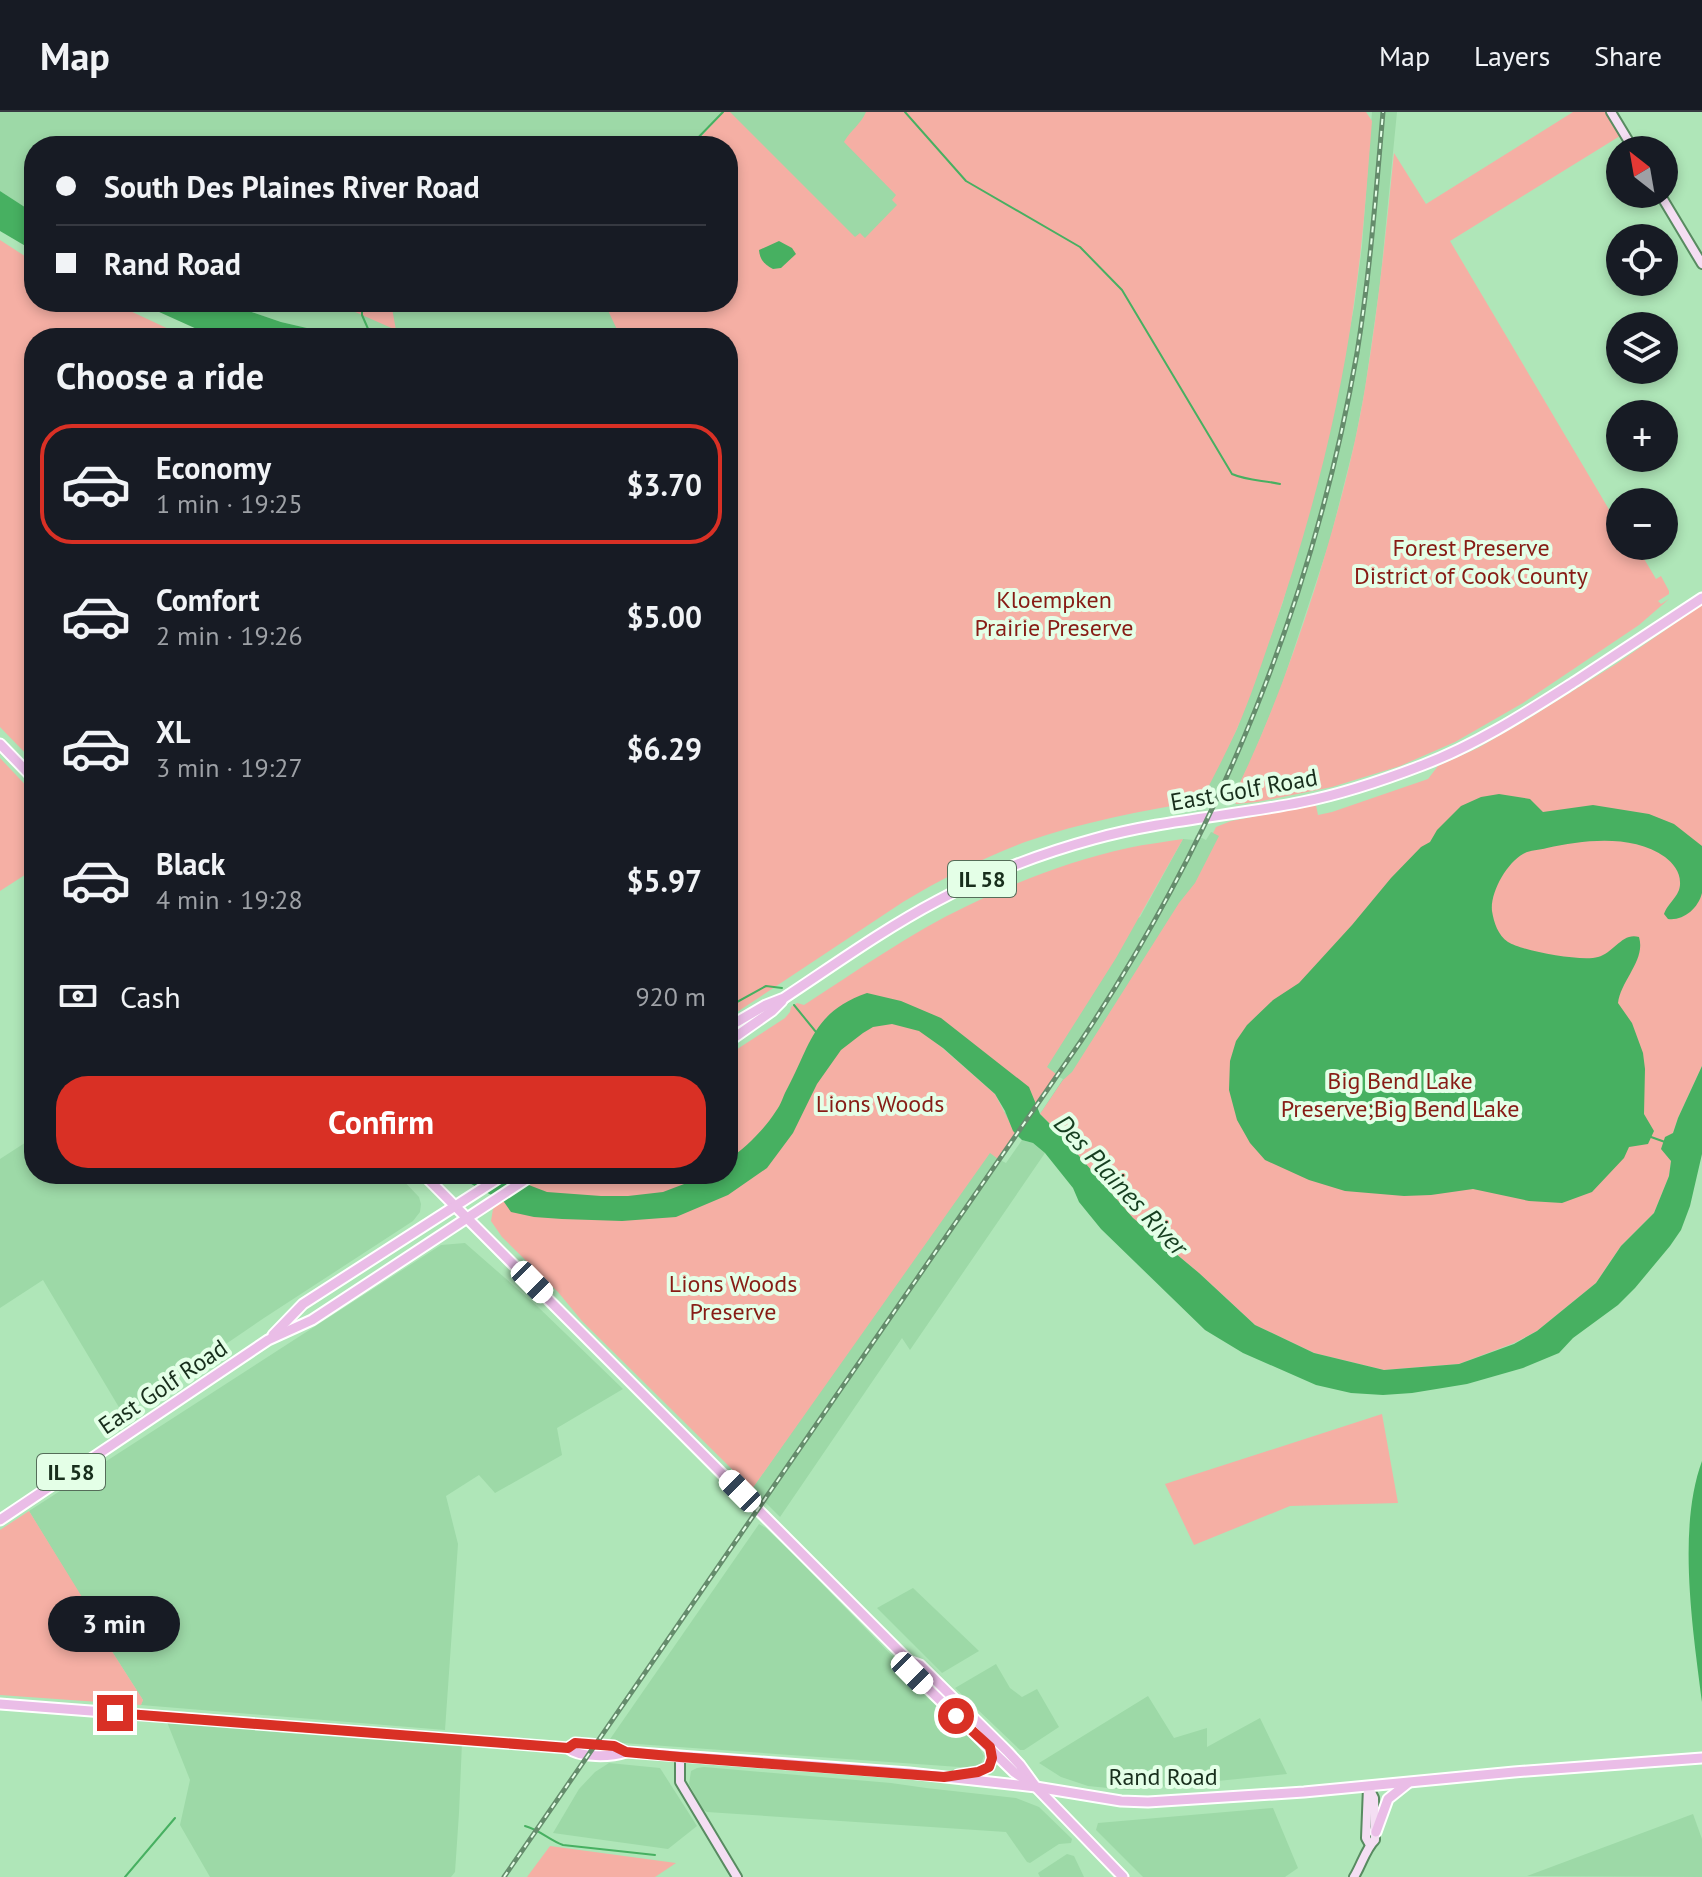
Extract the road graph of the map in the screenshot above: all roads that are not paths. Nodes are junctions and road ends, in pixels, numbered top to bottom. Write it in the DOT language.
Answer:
graph roads {
  1 [pos="1611,112"];
  2 [pos="1626,136"];
  3 [pos="1668,208"];
  4 [pos="1702,264"];
  5 [pos="1702,598"];
  6 [pos="0,744"];
  7 [pos="24,769"];
  8 [pos="784,998"];
  9 [pos="738,1021"];
  10 [pos="738,1035"];
  11 [pos="433,1184"];
  12 [pos="490,1184"];
  13 [pos="519,1184"];
  14 [pos="456,1207"];
  15 [pos="468,1218"];
  16 [pos="268,1340"];
  17 [pos="0,1520"];
  18 [pos="909,1661"];
  19 [pos="0,1704"];
  20 [pos="990,1747"];
  21 [pos="680,1757"];
  22 [pos="1702,1758"];
  23 [pos="944,1777"];
  24 [pos="1409,1782"];
  25 [pos="1368,1786"];
  26 [pos="1036,1787"];
  27 [pos="1376,1832"];
  28 [pos="1370,1845"];
  29 [pos="737,1877"];
  30 [pos="1123,1877"];
  31 [pos="1354,1877"];
  1 -- 2 [label="street"];
  3 -- 4 [label="street"];
  5 -- 8 [label="main road, East Golf Road / IL 58"];
  6 -- 7 [label="main road"];
  8 -- 9 [label="main road, East Golf Road / IL 58"];
  8 -- 10 [label="main road, East Golf Road / IL 58"];
  11 -- 14 [label="main road"];
  12 -- 14 [label="main road, East Golf Road / IL 58"];
  13 -- 15 [label="main road, East Golf Road / IL 58"];
  14 -- 15 [label="main road"];
  14 -- 16 [label="main road, East Golf Road / IL 58"];
  15 -- 16 [label="main road, East Golf Road / IL 58"];
  15 -- 18 [label="main road"];
  16 -- 17 [label="main road, East Golf Road / IL 58"];
  18 -- 20 [label="main road"];
  18 -- 26 [label="main road"];
  19 -- 21 [label="main road, Rand Road"];
  20 -- 23 [label="main road"];
  20 -- 26 [label="main road"];
  21 -- 23 [label="main road, Rand Road"];
  21 -- 29 [label="street"];
  22 -- 24 [label="main road, Rand Road"];
  23 -- 26 [label="main road, Rand Road"];
  24 -- 25 [label="main road, Rand Road"];
  24 -- 27 [label="main road"];
  25 -- 26 [label="main road, Rand Road"];
  25 -- 27 [label="street"];
  25 -- 28 [label="street"];
  26 -- 30 [label="main road"];
  27 -- 28 [label="street"];
  28 -- 31 [label="street"];
}
